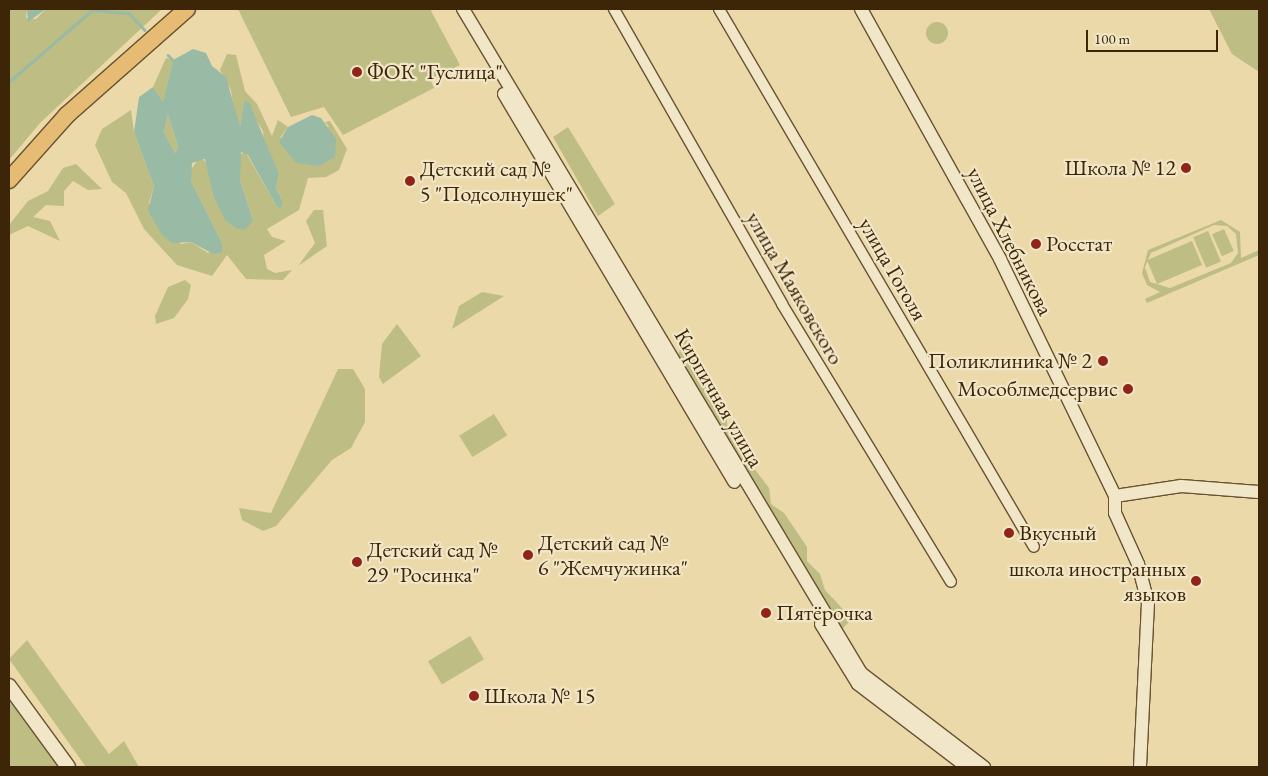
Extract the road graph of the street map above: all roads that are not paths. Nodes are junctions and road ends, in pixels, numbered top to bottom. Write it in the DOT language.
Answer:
graph roads {
  1 [pos="186,9"];
  2 [pos="453,9"];
  3 [pos="463,9"];
  4 [pos="614,9"];
  5 [pos="719,9"];
  6 [pos="861,9"];
  7 [pos="9,180"];
  8 [pos="1259,492"];
  9 [pos="1115,496"];
  10 [pos="1034,547"];
  11 [pos="951,582"];
  12 [pos="9,686"];
  13 [pos="9,696"];
  14 [pos="66,767"];
  15 [pos="967,767"];
  16 [pos="984,767"];
  17 [pos="1140,767"];
  1 -- 7 [label="main road"];
  2 -- 15 [label="street, Кирпичная улица"];
  3 -- 16 [label="street, Кирпичная улица"];
  4 -- 11 [label="street, улица Маяковского"];
  5 -- 10 [label="street, улица Гоголя"];
  6 -- 9 [label="street, улица Хлебникова"];
  8 -- 9 [label="street"];
  9 -- 17 [label="street, улица Хлебникова"];
  12 -- 14 [label="main road"];
  13 -- 14 [label="main road"];
}
